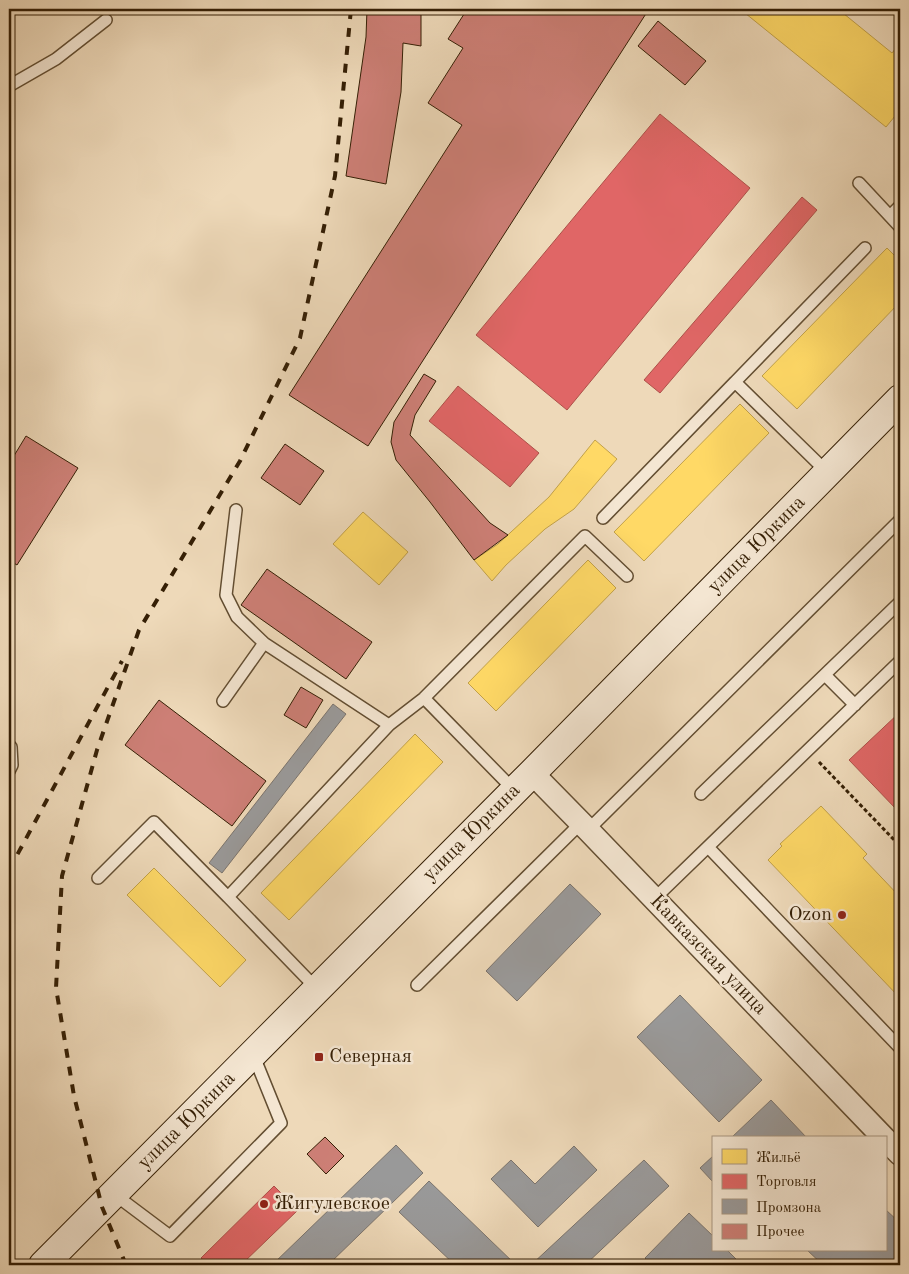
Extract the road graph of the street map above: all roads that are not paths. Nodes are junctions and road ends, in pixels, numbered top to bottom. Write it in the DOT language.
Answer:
graph roads {
  1 [pos="106,20"];
  2 [pos="9,86"];
  3 [pos="859,182"];
  4 [pos="900,206"];
  5 [pos="890,216"];
  6 [pos="900,227"];
  7 [pos="865,248"];
  8 [pos="736,382"];
  9 [pos="900,399"];
  10 [pos="828,473"];
  11 [pos="236,510"];
  12 [pos="603,518"];
  13 [pos="900,520"];
  14 [pos="627,576"];
  15 [pos="900,602"];
  16 [pos="264,643"];
  17 [pos="900,661"];
  18 [pos="825,675"];
  19 [pos="424,698"];
  20 [pos="223,701"];
  21 [pos="855,705"];
  22 [pos="389,726"];
  23 [pos="9,745"];
  24 [pos="9,771"];
  25 [pos="523,782"];
  26 [pos="701,794"];
  27 [pos="584,826"];
  28 [pos="708,847"];
  29 [pos="98,878"];
  30 [pos="228,897"];
  31 [pos="654,899"];
  32 [pos="417,985"];
  33 [pos="317,990"];
  34 [pos="900,1048"];
  35 [pos="253,1054"];
  36 [pos="883,1136"];
  37 [pos="886,1139"];
  38 [pos="900,1154"];
  39 [pos="114,1194"];
  40 [pos="43,1265"];
  1 -- 2 [label="lane"];
  3 -- 5 [label="lane"];
  4 -- 5 [label="lane"];
  5 -- 6 [label="lane"];
  7 -- 8 [label="lane"];
  8 -- 10 [label="lane"];
  8 -- 12 [label="lane"];
  9 -- 10 [label="main road, улица Юркина"];
  10 -- 25 [label="main road, улица Юркина"];
  11 -- 16 [label="lane"];
  13 -- 27 [label="lane"];
  14 -- 19 [label="lane"];
  15 -- 18 [label="lane"];
  16 -- 20 [label="lane"];
  16 -- 22 [label="lane"];
  17 -- 21 [label="lane"];
  18 -- 21 [label="lane"];
  18 -- 26 [label="lane"];
  19 -- 22 [label="lane"];
  19 -- 25 [label="lane"];
  21 -- 28 [label="lane"];
  22 -- 30 [label="lane"];
  23 -- 24 [label="lane"];
  25 -- 27 [label="street, Кавказская улица"];
  25 -- 33 [label="main road, улица Юркина"];
  27 -- 31 [label="street, Кавказская улица"];
  27 -- 32 [label="lane"];
  28 -- 31 [label="lane"];
  28 -- 34 [label="lane"];
  29 -- 30 [label="lane"];
  30 -- 33 [label="lane"];
  31 -- 36 [label="street, Кавказская улица"];
  33 -- 35 [label="main road, улица Юркина"];
  35 -- 39 [label="main road, улица Юркина"];
  35 -- 39 [label="lane"];
  37 -- 38 [label="street, Кавказская улица"];
  39 -- 40 [label="main road, улица Юркина"];
}
